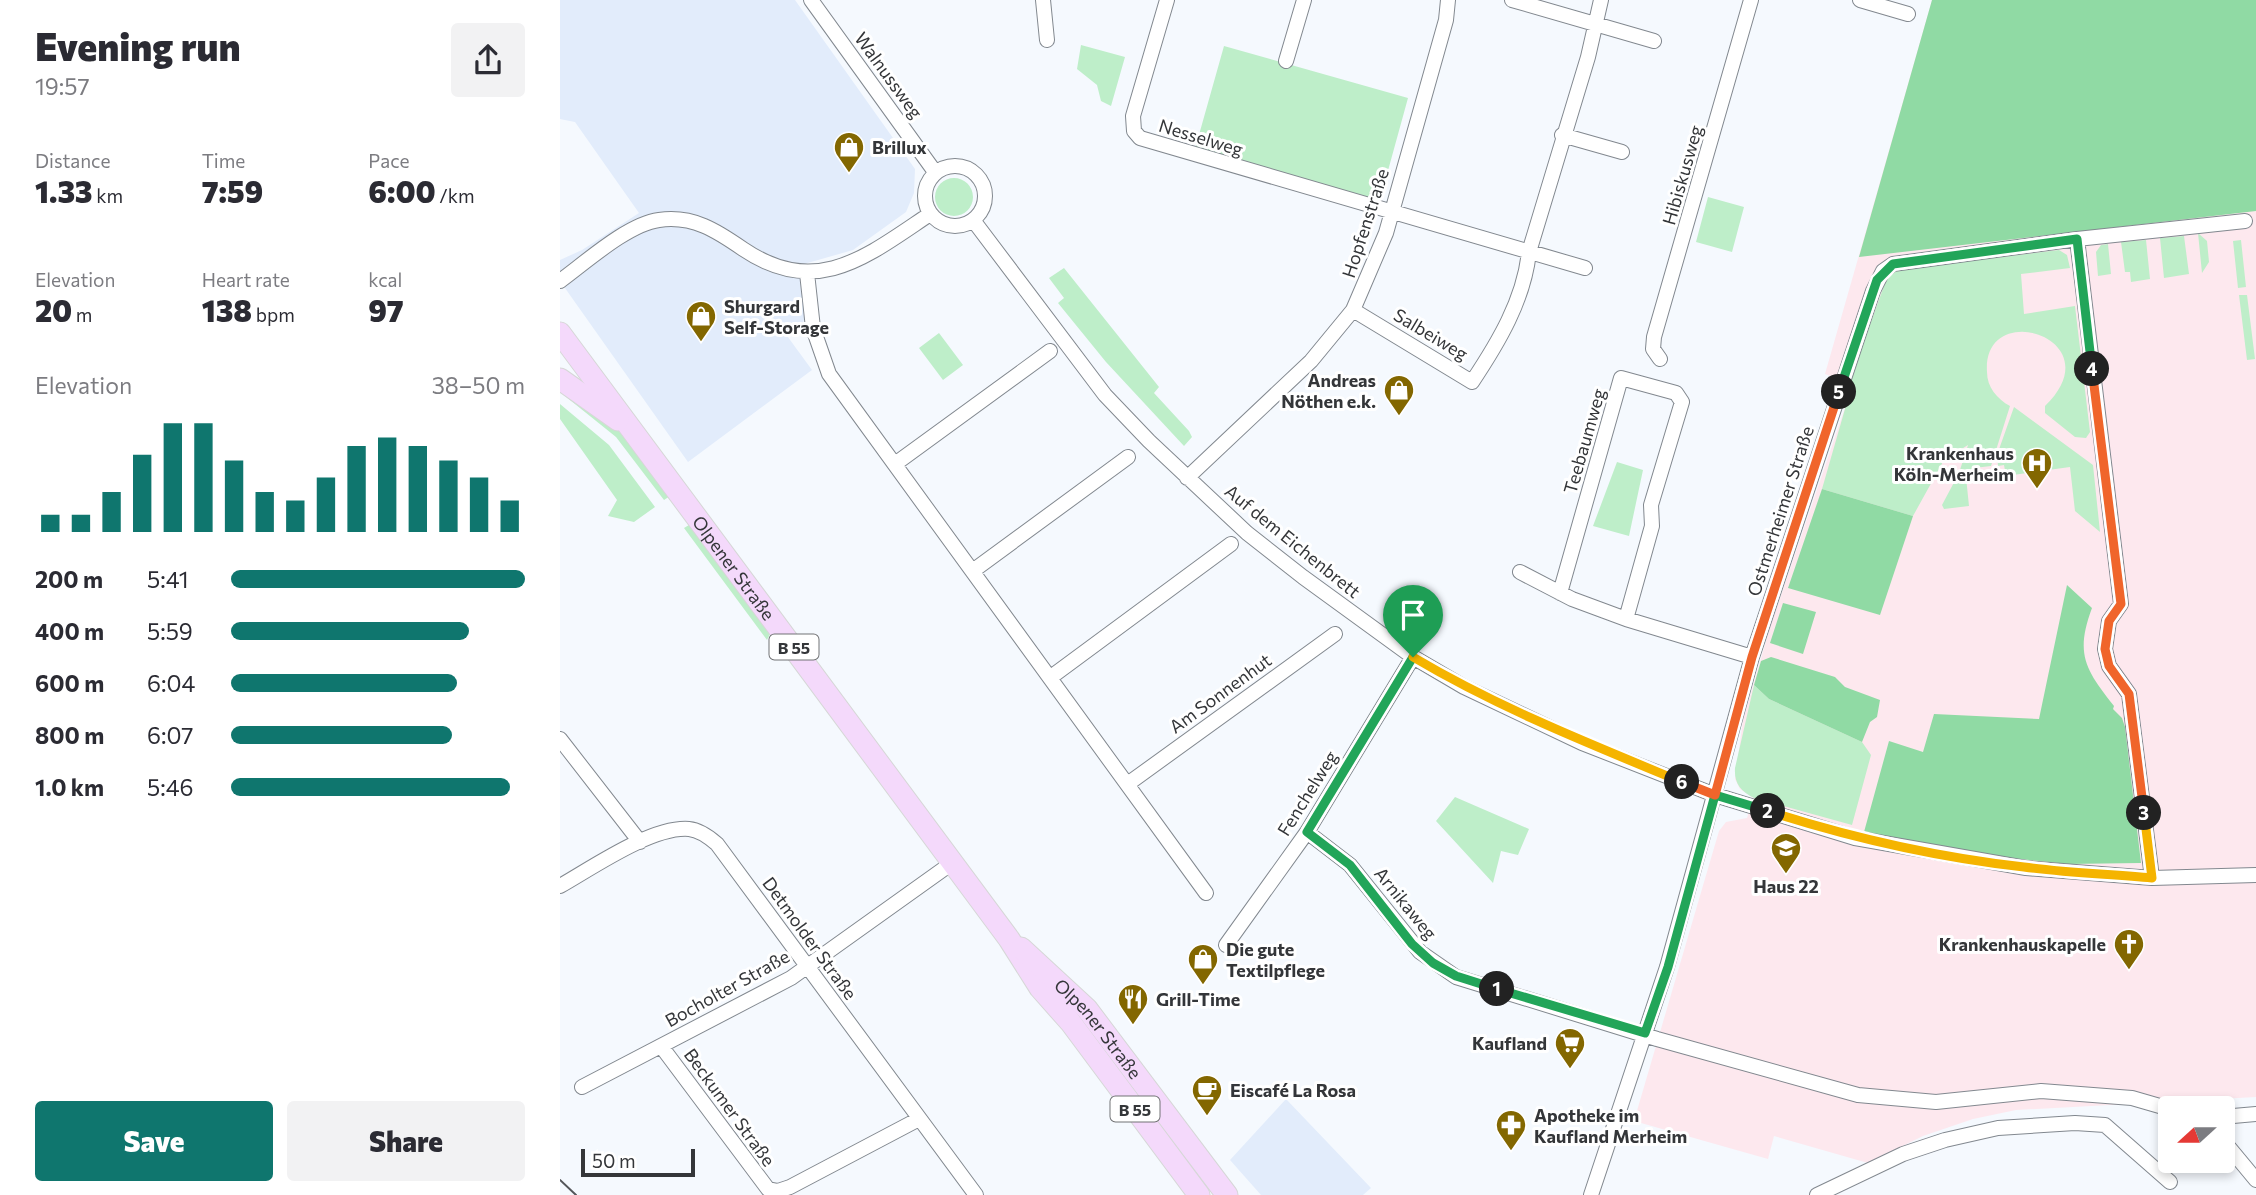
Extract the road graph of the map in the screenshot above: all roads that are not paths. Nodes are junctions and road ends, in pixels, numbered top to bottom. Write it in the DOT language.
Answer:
graph roads {
  1 [pos="812,0"];
  2 [pos="1043,0"];
  3 [pos="1167,0"];
  4 [pos="1304,0"];
  5 [pos="1448,0"];
  6 [pos="1512,0"];
  7 [pos="1601,0"];
  8 [pos="1751,0"];
  9 [pos="1860,0"];
  10 [pos="1908,14"];
  11 [pos="1594,24"];
  12 [pos="1047,40"];
  13 [pos="1654,41"];
  14 [pos="1286,61"];
  15 [pos="1562,135"];
  16 [pos="1622,152"];
  17 [pos="935,172"];
  18 [pos="1392,211"];
  19 [pos="930,214"];
  20 [pos="973,220"];
  21 [pos="2245,221"];
  22 [pos="2077,239"];
  23 [pos="1529,251"];
  24 [pos="1585,268"];
  25 [pos="807,273"];
  26 [pos="560,281"];
  27 [pos="1353,310"];
  28 [pos="560,333"];
  29 [pos="1050,351"];
  30 [pos="1660,359"];
  31 [pos="560,379"];
  32 [pos="636,432"];
  33 [pos="1128,457"];
  34 [pos="895,464"];
  35 [pos="1187,478"];
  36 [pos="1231,544"];
  37 [pos="974,570"];
  38 [pos="1520,572"];
  39 [pos="1560,593"];
  40 [pos="1626,619"];
  41 [pos="1335,634"];
  42 [pos="1413,657"];
  43 [pos="1752,657"];
  44 [pos="1051,677"];
  45 [pos="560,739"];
  46 [pos="1129,783"];
  47 [pos="1715,795"];
  48 [pos="1307,832"];
  49 [pos="640,842"];
  50 [pos="952,863"];
  51 [pos="2256,875"];
  52 [pos="2152,878"];
  53 [pos="560,886"];
  54 [pos="1206,893"];
  55 [pos="1226,945"];
  56 [pos="806,965"];
  57 [pos="1079,1016"];
  58 [pos="1645,1033"];
  59 [pos="661,1046"];
  60 [pos="582,1087"];
  61 [pos="2158,1106"];
  62 [pos="2256,1114"];
  63 [pos="2235,1116"];
  64 [pos="919,1119"];
  65 [pos="2235,1155"];
  66 [pos="2256,1180"];
  67 [pos="2170,1182"];
  68 [pos="976,1195"];
  69 [pos="1199,1195"];
  70 [pos="1227,1195"];
  71 [pos="1591,1195"];
  72 [pos="1817,1195"];
  1 -- 17 [label="street, Walnussweg"];
  2 -- 12 [label="street"];
  3 -- 18 [label="street, Nesselweg"];
  4 -- 14 [label="street"];
  5 -- 18 [label="street, Hopfenstraße"];
  6 -- 11 [label="street"];
  7 -- 11 [label="street, Salbeiweg"];
  8 -- 30 [label="street, Hibiskusweg"];
  9 -- 10 [label="street"];
  11 -- 13 [label="street"];
  11 -- 15 [label="street, Salbeiweg"];
  15 -- 16 [label="street"];
  15 -- 23 [label="street, Salbeiweg"];
  17 -- 19 [label="street"];
  17 -- 20 [label="street"];
  18 -- 23 [label="street"];
  18 -- 27 [label="street, Hopfenstraße"];
  19 -- 20 [label="street"];
  19 -- 25 [label="street"];
  20 -- 35 [label="street, Auf dem Eichenbrett"];
  21 -- 22 [label="street, Ostmerheimer Straße"];
  22 -- 43 [label="street, Ostmerheimer Straße"];
  22 -- 52 [label="street"];
  23 -- 24 [label="street"];
  23 -- 27 [label="street, Salbeiweg"];
  25 -- 26 [label="street"];
  25 -- 34 [label="street"];
  27 -- 35 [label="street, Hopfenstraße"];
  28 -- 32 [label="main road, Olpener Straße / B 55"];
  29 -- 34 [label="street"];
  31 -- 32 [label="main road, B 55"];
  32 -- 50 [label="main road, Olpener Straße / B 55"];
  33 -- 37 [label="street"];
  34 -- 37 [label="street"];
  35 -- 42 [label="street, Auf dem Eichenbrett"];
  36 -- 44 [label="street"];
  37 -- 44 [label="street"];
  38 -- 39 [label="street"];
  39 -- 40 [label="street"];
  39 -- 40 [label="street, Teebaumweg"];
  40 -- 43 [label="street"];
  41 -- 46 [label="street, Am Sonnenhut"];
  42 -- 47 [label="street, Auf dem Eichenbrett"];
  42 -- 48 [label="street, Fenchelweg"];
  43 -- 47 [label="street, Ostmerheimer Straße"];
  44 -- 46 [label="street"];
  45 -- 49 [label="street"];
  46 -- 54 [label="street"];
  47 -- 52 [label="street"];
  47 -- 58 [label="street, Ostmerheimer Straße"];
  48 -- 55 [label="street, Fenchelweg"];
  48 -- 58 [label="street, Arnikaweg"];
  49 -- 53 [label="street, Detmolder Straße"];
  49 -- 56 [label="street, Detmolder Straße"];
  50 -- 56 [label="street, Bocholter Straße"];
  50 -- 57 [label="main road, Olpener Straße / B 55"];
  51 -- 52 [label="street"];
  56 -- 59 [label="street, Bocholter Straße"];
  56 -- 64 [label="street, Detmolder Straße"];
  57 -- 69 [label="main road, Olpener Straße / B 55"];
  57 -- 70 [label="main road, Olpener Straße / B 55"];
  58 -- 61 [label="street"];
  58 -- 71 [label="street, Ostmerheimer Straße"];
  59 -- 60 [label="street, Bocholter Straße"];
  59 -- 64 [label="street, Beckumer Straße"];
  62 -- 63 [label="street"];
  64 -- 68 [label="street, Detmolder Straße"];
  65 -- 66 [label="street"];
  67 -- 72 [label="street"];
}
